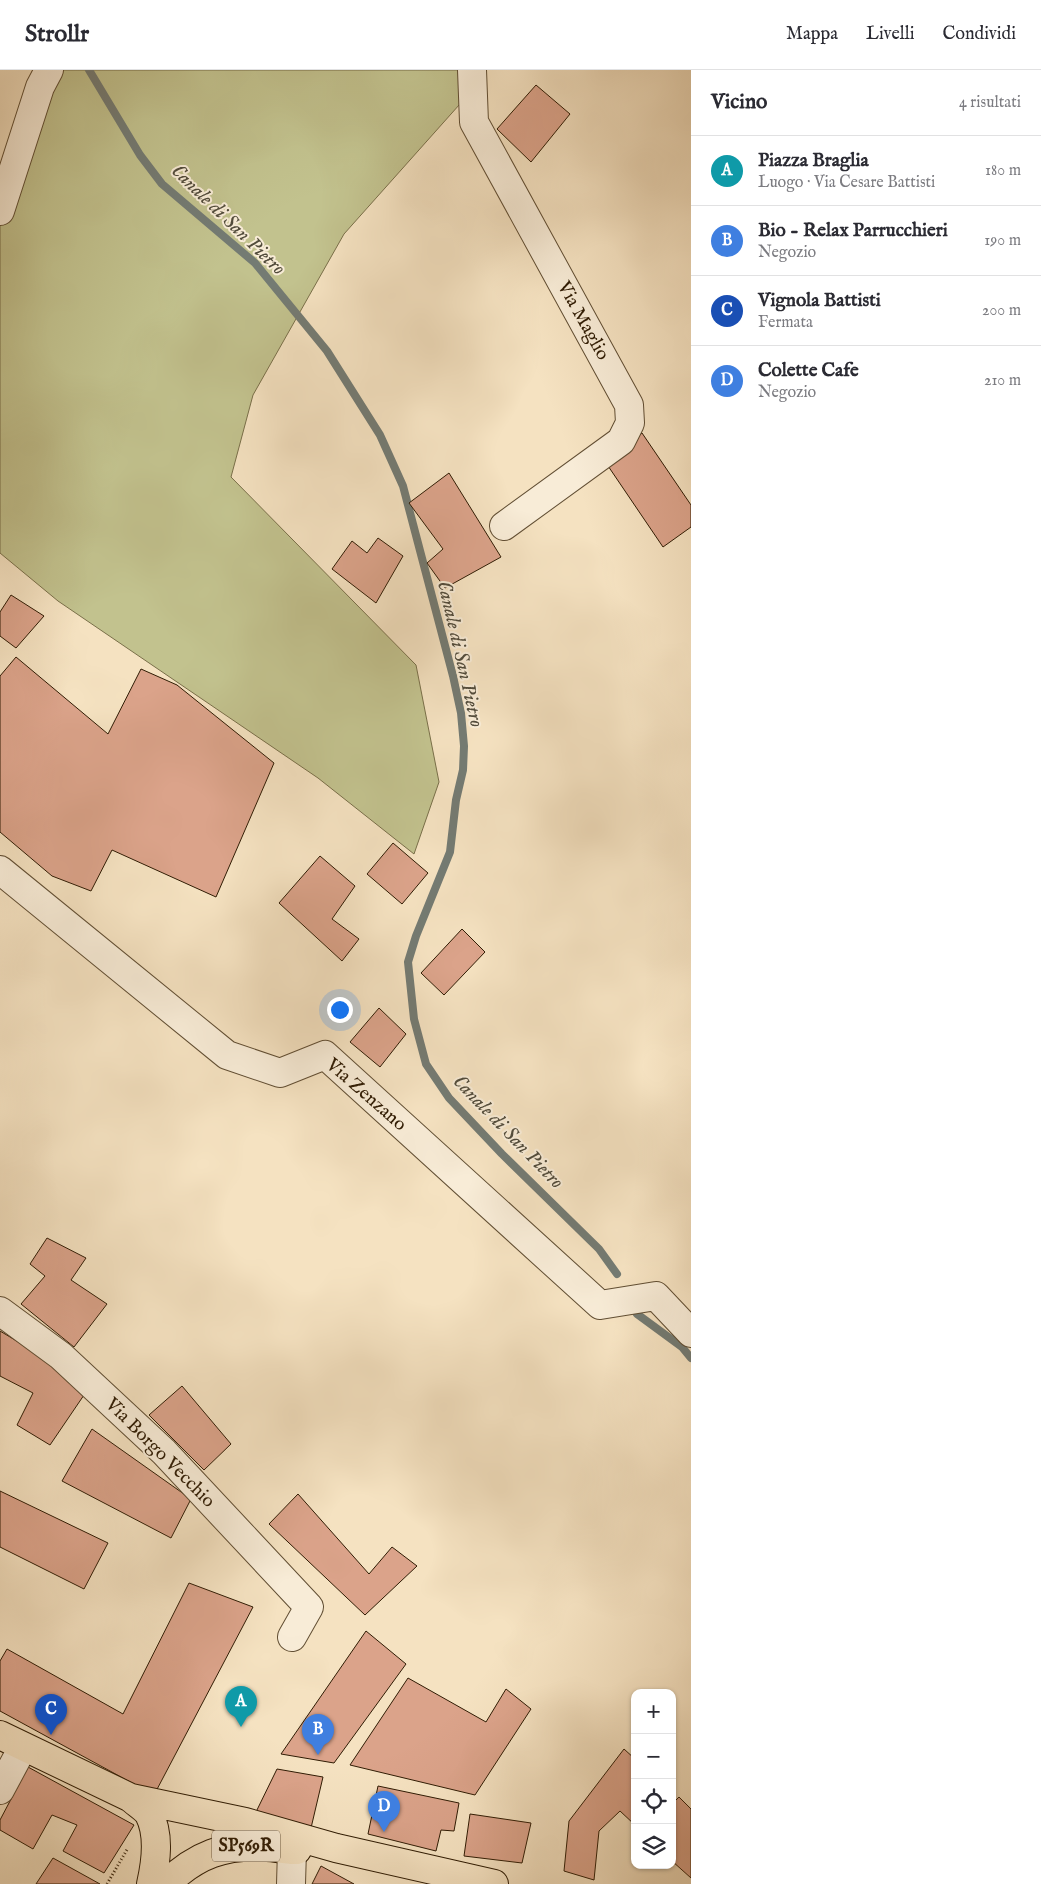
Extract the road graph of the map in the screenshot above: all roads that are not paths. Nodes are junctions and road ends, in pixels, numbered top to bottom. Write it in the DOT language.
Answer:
graph roads {
  1 [pos="49,70"];
  2 [pos="472,70"];
  3 [pos="0,211"];
  4 [pos="504,526"];
  5 [pos="0,870"];
  6 [pos="0,1311"];
  7 [pos="691,1333"];
  8 [pos="292,1637"];
  9 [pos="12,1741"];
  10 [pos="0,1790"];
  11 [pos="131,1798"];
  12 [pos="336,1848"];
  13 [pos="292,1850"];
  14 [pos="151,1884"];
  15 [pos="166,1884"];
  16 [pos="291,1884"];
  17 [pos="494,1884"];
  1 -- 3 [label="street"];
  2 -- 4 [label="street, Via Maglio"];
  5 -- 7 [label="street, Via Zenzano"];
  6 -- 8 [label="street, Via Borgo Vecchio"];
  9 -- 10 [label="street"];
  9 -- 11 [label="main road"];
  11 -- 12 [label="main road"];
  11 -- 14 [label="main road"];
  12 -- 13 [label="main road, SP569R"];
  12 -- 17 [label="main road, SP569R"];
  13 -- 15 [label="main road, SP569R"];
  13 -- 16 [label="street"];
}
